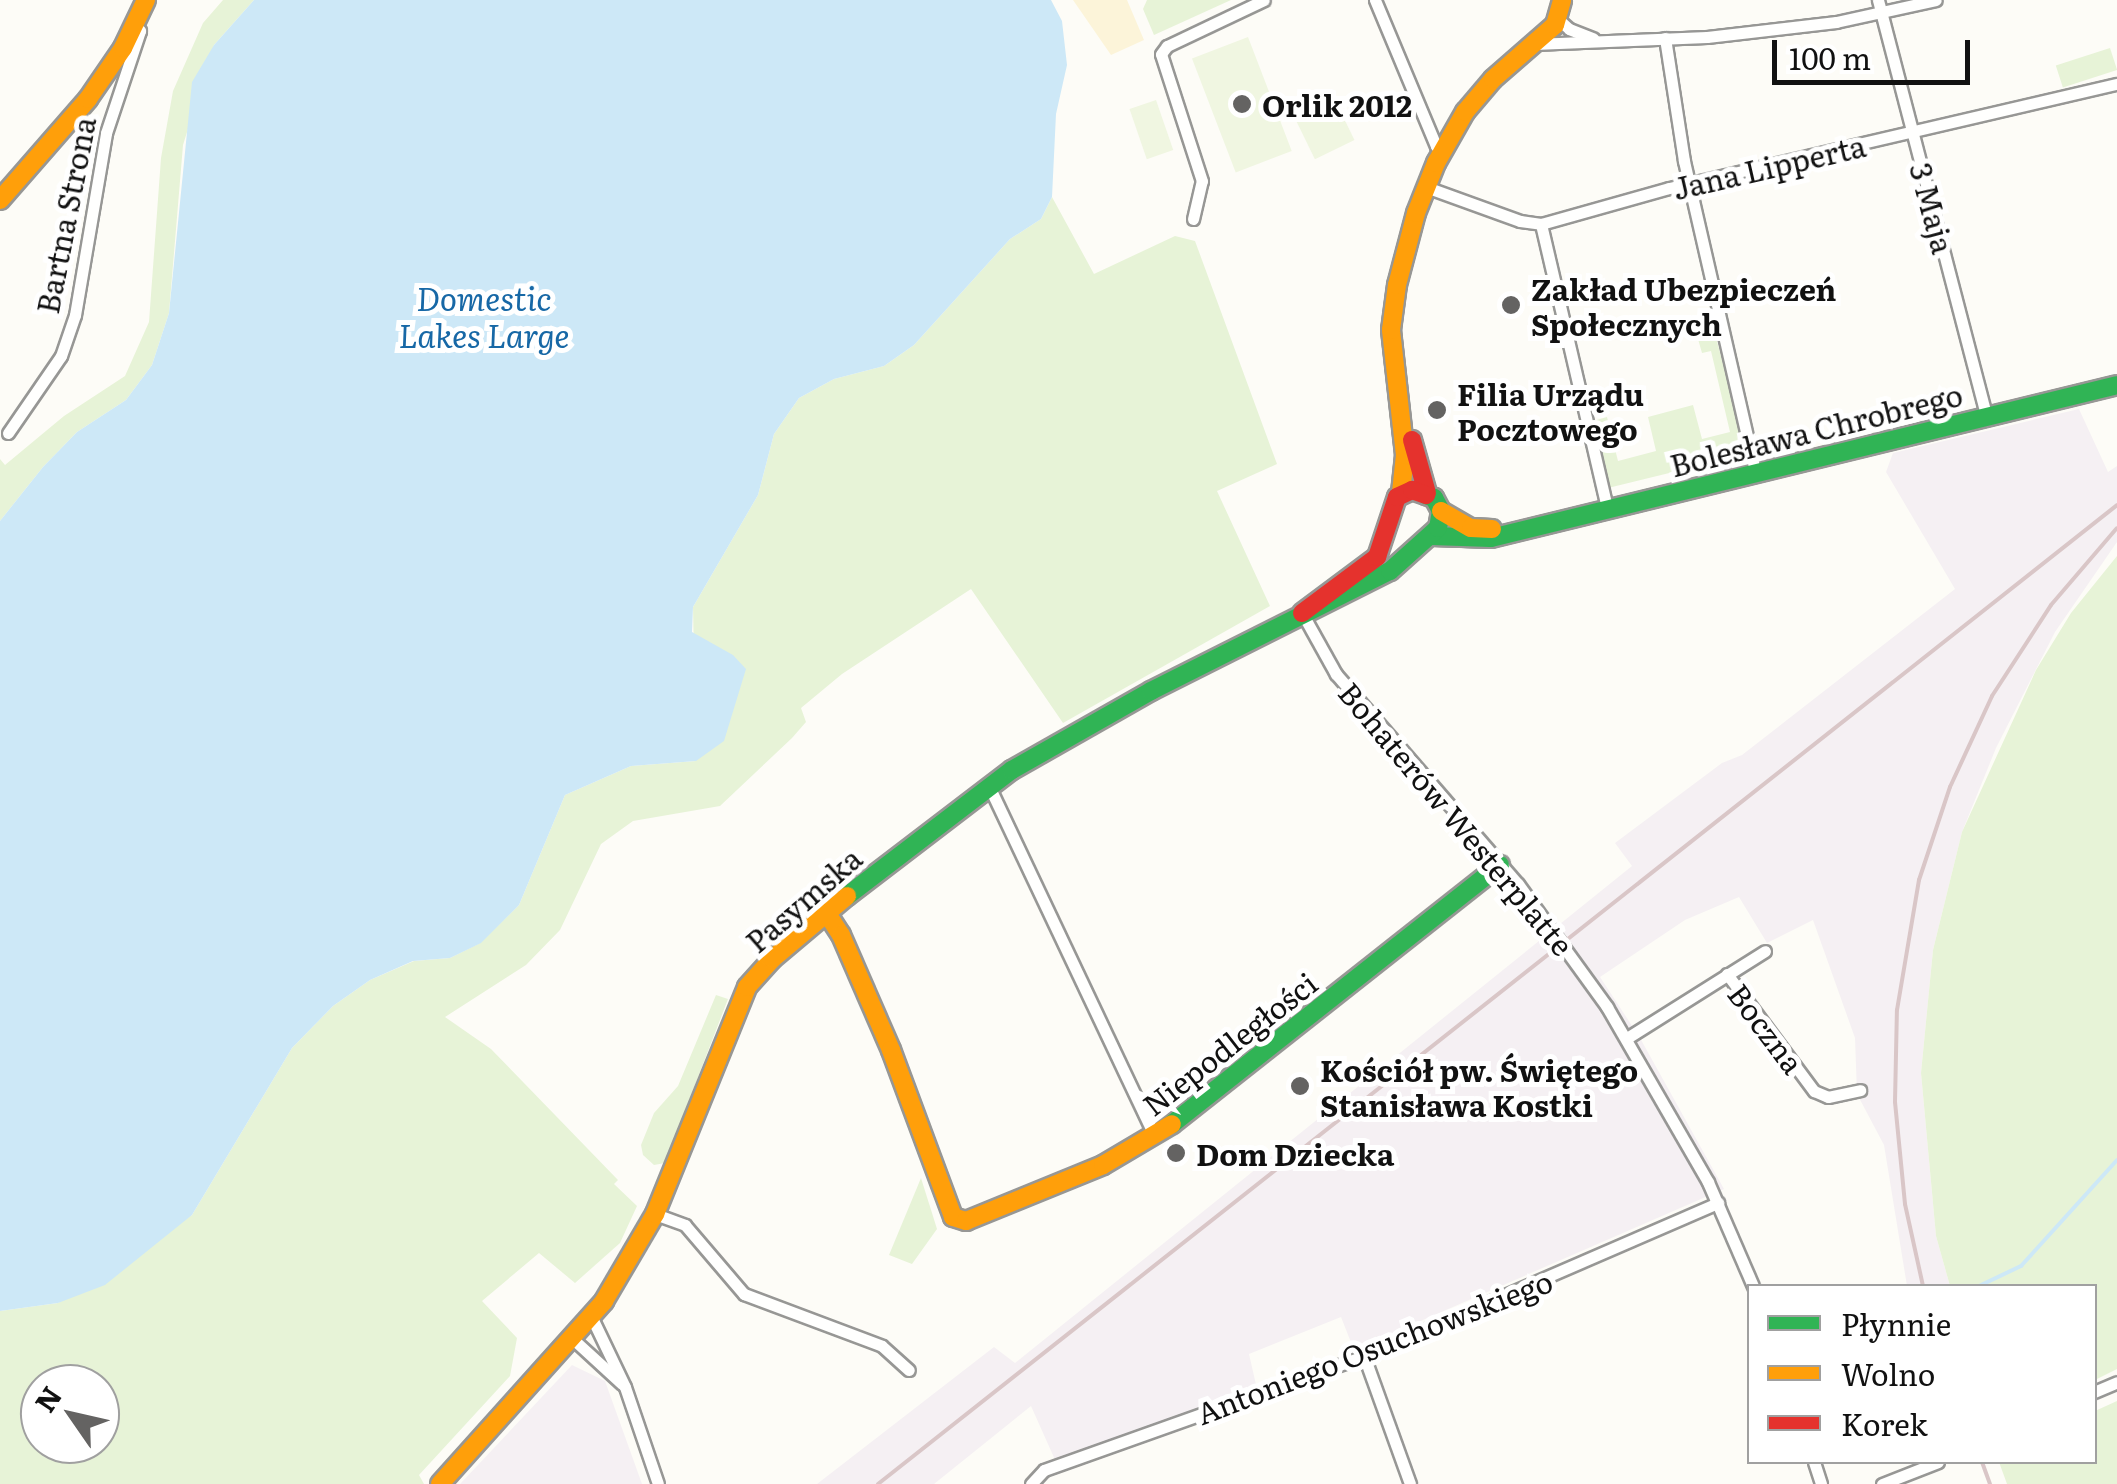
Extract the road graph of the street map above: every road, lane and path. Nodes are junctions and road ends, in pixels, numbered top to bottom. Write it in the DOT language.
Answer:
graph roads {
  1 [pos="146,0"];
  2 [pos="1264,0"];
  3 [pos="1375,0"];
  4 [pos="1551,0"];
  5 [pos="1878,0"];
  6 [pos="1936,0"];
  7 [pos="1560,9"];
  8 [pos="1882,15"];
  9 [pos="135,27"];
  10 [pos="1665,38"];
  11 [pos="1597,39"];
  12 [pos="1530,44"];
  13 [pos="2117,84"];
  14 [pos="1914,133"];
  15 [pos="1443,150"];
  16 [pos="1689,184"];
  17 [pos="1426,187"];
  18 [pos="0,200"];
  19 [pos="1193,218"];
  20 [pos="1540,224"];
  21 [pos="2117,385"];
  22 [pos="1396,387"];
  23 [pos="1986,416"];
  24 [pos="8,432"];
  25 [pos="1755,471"];
  26 [pos="1428,493"];
  27 [pos="1401,494"];
  28 [pos="1606,507"];
  29 [pos="1441,512"];
  30 [pos="1389,525"];
  31 [pos="1528,526"];
  32 [pos="1425,540"];
  33 [pos="1302,613"];
  34 [pos="988,786"];
  35 [pos="1500,865"];
  36 [pos="826,912"];
  37 [pos="1765,951"];
  38 [pos="1727,974"];
  39 [pos="1627,1038"];
  40 [pos="1860,1090"];
  41 [pos="1156,1137"];
  42 [pos="1718,1203"];
  43 [pos="655,1214"];
  44 [pos="1752,1284"];
  45 [pos="592,1318"];
  46 [pos="574,1340"];
  47 [pos="1364,1356"];
  48 [pos="908,1370"];
  49 [pos="625,1387"];
  50 [pos="1933,1464"];
  51 [pos="1034,1482"];
  52 [pos="440,1484"];
  53 [pos="658,1484"];
  54 [pos="1410,1484"];
  55 [pos="1882,1484"];
  1 -- 9 [label="main road, Bartna Strona"];
  2 -- 19 [label="street"];
  3 -- 15 [label="street"];
  4 -- 12 [label="main road"];
  5 -- 8 [label="street, 3 Maja"];
  6 -- 8 [label="street"];
  7 -- 11 [label="street"];
  7 -- 12 [label="main road"];
  8 -- 10 [label="street"];
  8 -- 14 [label="street, 3 Maja"];
  9 -- 18 [label="main road"];
  9 -- 24 [label="street, Bartna Strona"];
  10 -- 11 [label="street"];
  10 -- 16 [label="street"];
  11 -- 12 [label="street"];
  12 -- 15 [label="main road"];
  13 -- 14 [label="street, Jana Lipperta"];
  14 -- 16 [label="street, Jana Lipperta"];
  14 -- 23 [label="street, 3 Maja"];
  15 -- 17 [label="main road"];
  16 -- 20 [label="street, Jana Lipperta"];
  16 -- 25 [label="street"];
  17 -- 20 [label="street"];
  17 -- 22 [label="main road"];
  20 -- 28 [label="street"];
  21 -- 23 [label="main road, Bolesława Chrobrego"];
  22 -- 26 [label="main road"];
  22 -- 27 [label="main road"];
  23 -- 25 [label="main road, Bolesława Chrobrego"];
  25 -- 28 [label="main road, Bolesława Chrobrego"];
  26 -- 27 [label="main road"];
  26 -- 29 [label="main road"];
  27 -- 30 [label="main road"];
  28 -- 31 [label="main road, Bolesława Chrobrego"];
  29 -- 31 [label="main road, Bolesława Chrobrego"];
  29 -- 32 [label="main road"];
  30 -- 32 [label="main road"];
  30 -- 33 [label="main road, Pasymska"];
  31 -- 32 [label="main road, Bolesława Chrobrego"];
  32 -- 33 [label="main road, Pasymska"];
  33 -- 34 [label="main road, Pasymska"];
  33 -- 35 [label="street, Bohaterów Westerplatte"];
  34 -- 36 [label="main road, Pasymska"];
  34 -- 41 [label="street"];
  35 -- 39 [label="street, Bohaterów Westerplatte"];
  35 -- 41 [label="main road, Niepodległości"];
  36 -- 41 [label="main road, Niepodległości"];
  36 -- 43 [label="main road, Pasymska"];
  37 -- 38 [label="street, Boczna"];
  38 -- 39 [label="street, Boczna"];
  38 -- 40 [label="street, Boczna"];
  39 -- 42 [label="street, Bohaterów Westerplatte"];
  42 -- 44 [label="street, Bohaterów Westerplatte"];
  42 -- 47 [label="street, Antoniego Osuchowskiego"];
  43 -- 45 [label="main road, Pasymska"];
  43 -- 48 [label="street"];
  45 -- 46 [label="main road, Pasymska"];
  45 -- 49 [label="street"];
  46 -- 49 [label="street"];
  46 -- 52 [label="main road, Pasymska"];
  47 -- 51 [label="street, Antoniego Osuchowskiego"];
  47 -- 54 [label="street"];
  49 -- 53 [label="street"];
  50 -- 55 [label="street"];
}
